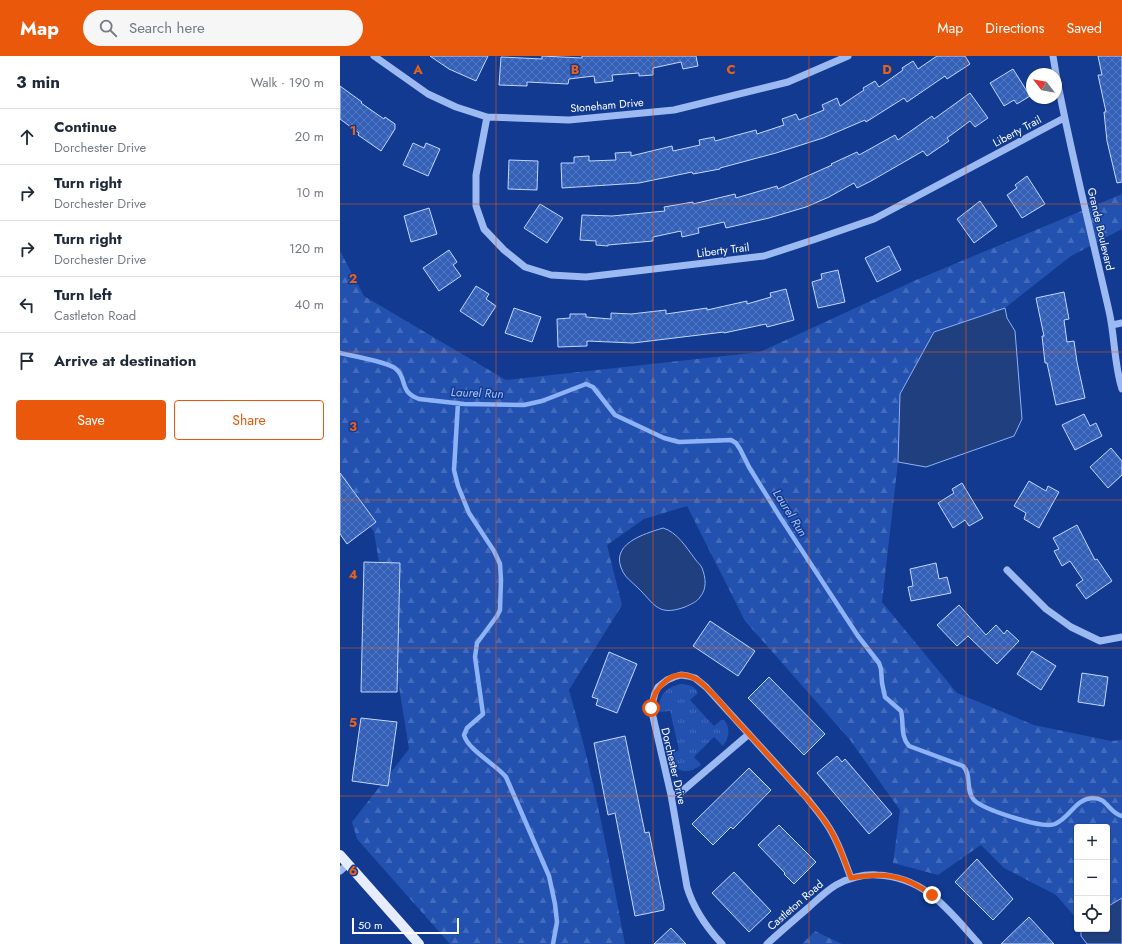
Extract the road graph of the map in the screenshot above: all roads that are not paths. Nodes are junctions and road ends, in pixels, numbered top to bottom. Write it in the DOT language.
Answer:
graph roads {
  1 [pos="374,56"];
  2 [pos="848,56"];
  3 [pos="1053,56"];
  4 [pos="1055,68"];
  5 [pos="1061,104"];
  6 [pos="487,117"];
  7 [pos="1064,118"];
  8 [pos="1122,323"];
  9 [pos="1112,325"];
  10 [pos="1122,389"];
  11 [pos="1007,570"];
  12 [pos="1122,637"];
  13 [pos="749,734"];
  14 [pos="671,795"];
  15 [pos="340,855"];
  16 [pos="348,864"];
  17 [pos="340,871"];
  18 [pos="851,878"];
  19 [pos="419,944"];
  20 [pos="722,944"];
  21 [pos="767,944"];
  22 [pos="979,944"];
  1 -- 6 [label="street, Stoneham Drive"];
  2 -- 6 [label="street, Stoneham Drive"];
  3 -- 4 [label="street, Grande Boulevard"];
  5 -- 7 [label="street, Grande Boulevard"];
  6 -- 7 [label="street, Liberty Trail"];
  7 -- 9 [label="street, Grande Boulevard"];
  8 -- 9 [label="street"];
  9 -- 10 [label="street, Grande Boulevard"];
  11 -- 12 [label="street"];
  13 -- 14 [label="street"];
  13 -- 14 [label="street, Dorchester Drive"];
  13 -- 18 [label="street, Dorchester Drive"];
  14 -- 20 [label="street, Dorchester Drive"];
  15 -- 16 [label="main road"];
  16 -- 17 [label="street"];
  16 -- 19 [label="main road"];
  18 -- 21 [label="street, Castleton Road"];
  18 -- 22 [label="street, Castleton Road"];
}
